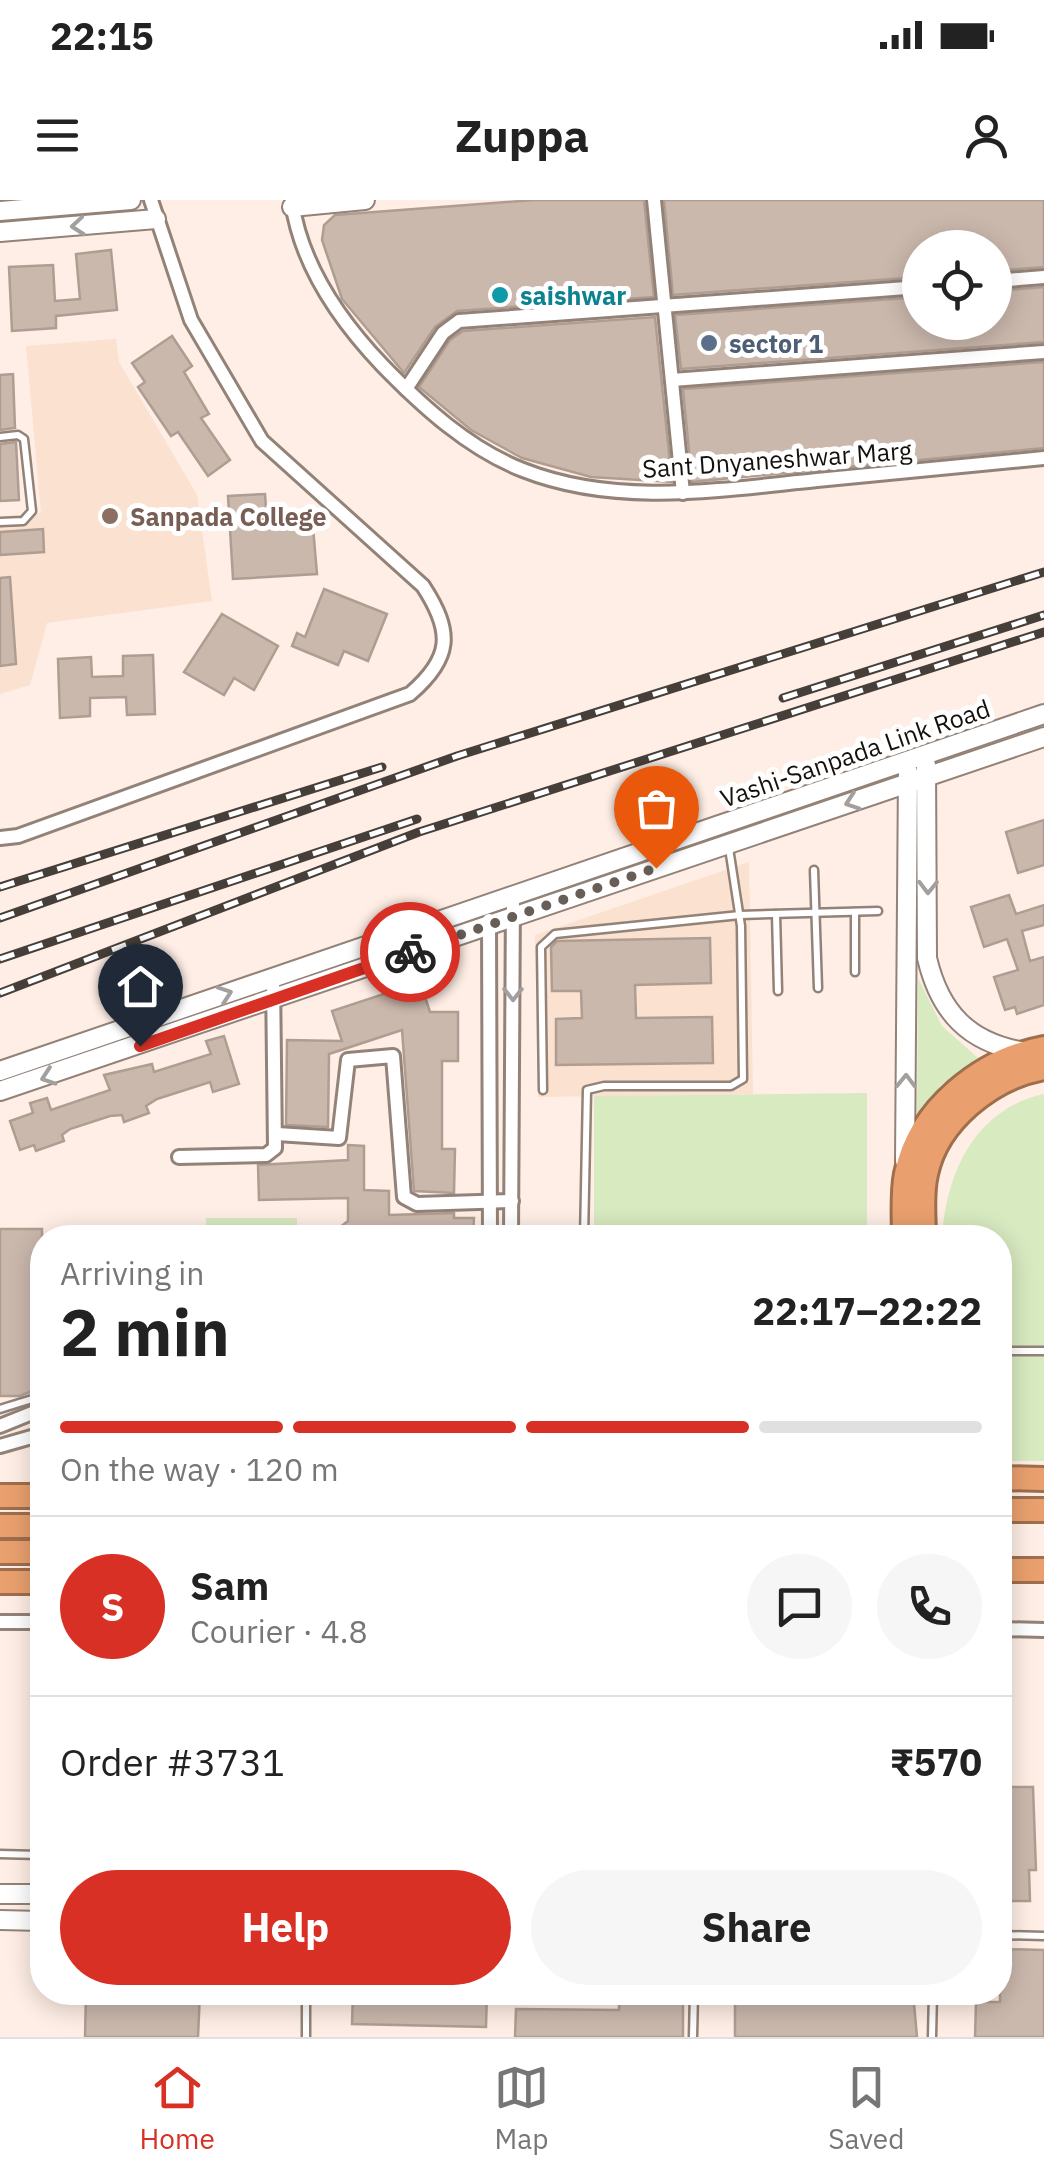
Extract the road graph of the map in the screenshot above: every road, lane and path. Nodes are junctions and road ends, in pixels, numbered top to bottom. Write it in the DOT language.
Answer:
graph roads {
  1 [pos="131,200"];
  2 [pos="151,200"];
  3 [pos="365,200"];
  4 [pos="654,200"];
  5 [pos="292,204"];
  6 [pos="0,211"];
  7 [pos="156,220"];
  8 [pos="0,232"];
  9 [pos="1044,277"];
  10 [pos="1012,280"];
  11 [pos="902,287"];
  12 [pos="664,306"];
  13 [pos="1044,352"];
  14 [pos="672,380"];
  15 [pos="406,389"];
  16 [pos="0,437"];
  17 [pos="1044,458"];
  18 [pos="683,494"];
  19 [pos="0,522"];
  20 [pos="1044,714"];
  21 [pos="988,733"];
  22 [pos="1044,737"];
  23 [pos="996,754"];
  24 [pos="924,755"];
  25 [pos="905,762"];
  26 [pos="929,776"];
  27 [pos="910,783"];
  28 [pos="0,838"];
  29 [pos="728,844"];
  30 [pos="814,870"];
  31 [pos="513,896"];
  32 [pos="878,911"];
  33 [pos="855,912"];
  34 [pos="816,913"];
  35 [pos="488,914"];
  36 [pos="776,914"];
  37 [pos="740,915"];
  38 [pos="513,916"];
  39 [pos="856,972"];
  40 [pos="273,978"];
  41 [pos="818,988"];
  42 [pos="778,991"];
  43 [pos="274,1000"];
  44 [pos="1035,1050"];
  45 [pos="1044,1068"];
  46 [pos="0,1071"];
  47 [pos="543,1090"];
  48 [pos="0,1091"];
  49 [pos="277,1134"];
  50 [pos="179,1158"];
  51 [pos="914,1179"];
  52 [pos="491,1201"];
  53 [pos="512,1201"];
  54 [pos="490,1225"];
  55 [pos="511,1225"];
  56 [pos="584,1225"];
  57 [pos="906,1225"];
  58 [pos="922,1225"];
  59 [pos="1012,1351"];
  60 [pos="1044,1351"];
  61 [pos="30,1400"];
  62 [pos="0,1410"];
  63 [pos="30,1414"];
  64 [pos="0,1426"];
  65 [pos="30,1437"];
  66 [pos="0,1446"];
  67 [pos="1012,1478"];
  68 [pos="1044,1478"];
  69 [pos="0,1496"];
  70 [pos="30,1496"];
  71 [pos="1012,1510"];
  72 [pos="1044,1510"];
  73 [pos="0,1526"];
  74 [pos="30,1526"];
  75 [pos="0,1552"];
  76 [pos="30,1552"];
  77 [pos="1012,1570"];
  78 [pos="1044,1570"];
  79 [pos="0,1582"];
  80 [pos="30,1582"];
  81 [pos="0,1622"];
  82 [pos="30,1622"];
  83 [pos="1012,1629"];
  84 [pos="1044,1630"];
  85 [pos="0,1854"];
  86 [pos="30,1855"];
  87 [pos="0,1894"];
  88 [pos="30,1894"];
  89 [pos="0,1920"];
  90 [pos="30,1921"];
  91 [pos="1012,1935"];
  92 [pos="1044,1936"];
  93 [pos="306,2005"];
  94 [pos="694,2005"];
  95 [pos="933,2005"];
  96 [pos="306,2037"];
  97 [pos="693,2037"];
  98 [pos="932,2037"];
  1 -- 6 [label="main road"];
  2 -- 7 [label="street"];
  3 -- 5 [label="main road"];
  4 -- 12 [label="street"];
  5 -- 15 [label="street, Sant Dnyaneshwar Marg"];
  7 -- 8 [label="main road, one-way"];
  7 -- 28 [label="street"];
  9 -- 10 [label="street"];
  11 -- 12 [label="street"];
  12 -- 14 [label="street"];
  12 -- 15 [label="street"];
  13 -- 14 [label="street"];
  14 -- 18 [label="street"];
  15 -- 18 [label="street, Sant Dnyaneshwar Marg"];
  16 -- 19 [label="lane"];
  17 -- 18 [label="street, Sant Dnyaneshwar Marg"];
  20 -- 21 [label="main road, Vashi-Sanpada Link Road"];
  21 -- 23 [label="main road"];
  21 -- 24 [label="main road, Vashi-Sanpada Link Road"];
  22 -- 23 [label="main road, Vashi-Sanpada Link Road"];
  23 -- 26 [label="main road, Vashi-Sanpada Link Road"];
  24 -- 25 [label="main road, Vashi-Sanpada Link Road"];
  24 -- 26 [label="main road"];
  25 -- 27 [label="main road"];
  25 -- 31 [label="main road, Vashi-Sanpada Link Road"];
  26 -- 27 [label="main road, Vashi-Sanpada Link Road"];
  26 -- 44 [label="main road, one-way"];
  27 -- 29 [label="main road, Vashi-Sanpada Link Road, one-way"];
  51 -- 27 [label="main road, one-way"];
  29 -- 37 [label="lane"];
  29 -- 38 [label="main road, Vashi-Sanpada Link Road"];
  30 -- 34 [label="lane"];
  31 -- 35 [label="main road, Vashi-Sanpada Link Road"];
  31 -- 38 [label="street"];
  32 -- 33 [label="lane"];
  33 -- 34 [label="lane"];
  33 -- 39 [label="lane"];
  34 -- 36 [label="lane"];
  34 -- 41 [label="lane"];
  35 -- 38 [label="main road, Vashi-Sanpada Link Road"];
  35 -- 40 [label="main road, Vashi-Sanpada Link Road"];
  35 -- 43 [label="main road, Vashi-Sanpada Link Road"];
  35 -- 52 [label="street"];
  36 -- 37 [label="lane"];
  36 -- 42 [label="lane"];
  37 -- 47 [label="lane"];
  37 -- 56 [label="lane"];
  38 -- 53 [label="street, one-way"];
  40 -- 43 [label="street"];
  46 -- 40 [label="main road, Vashi-Sanpada Link Road, one-way"];
  43 -- 48 [label="main road, Vashi-Sanpada Link Road, one-way"];
  43 -- 49 [label="street"];
  44 -- 51 [label="highway"];
  45 -- 51 [label="highway"];
  49 -- 50 [label="street"];
  49 -- 52 [label="street"];
  51 -- 57 [label="highway"];
  51 -- 58 [label="highway"];
  52 -- 53 [label="street"];
  52 -- 54 [label="street"];
  53 -- 55 [label="street"];
  59 -- 60 [label="lane"];
  61 -- 62 [label="lane"];
  63 -- 64 [label="street"];
  65 -- 66 [label="street"];
  67 -- 68 [label="highway"];
  69 -- 70 [label="highway"];
  71 -- 72 [label="highway"];
  73 -- 74 [label="highway"];
  75 -- 76 [label="highway"];
  77 -- 78 [label="highway"];
  79 -- 80 [label="highway"];
  81 -- 82 [label="street"];
  83 -- 84 [label="street"];
  85 -- 86 [label="lane"];
  87 -- 88 [label="main road"];
  89 -- 90 [label="main road"];
  91 -- 92 [label="lane"];
  93 -- 96 [label="lane"];
  94 -- 97 [label="lane"];
  95 -- 98 [label="lane"];
}
